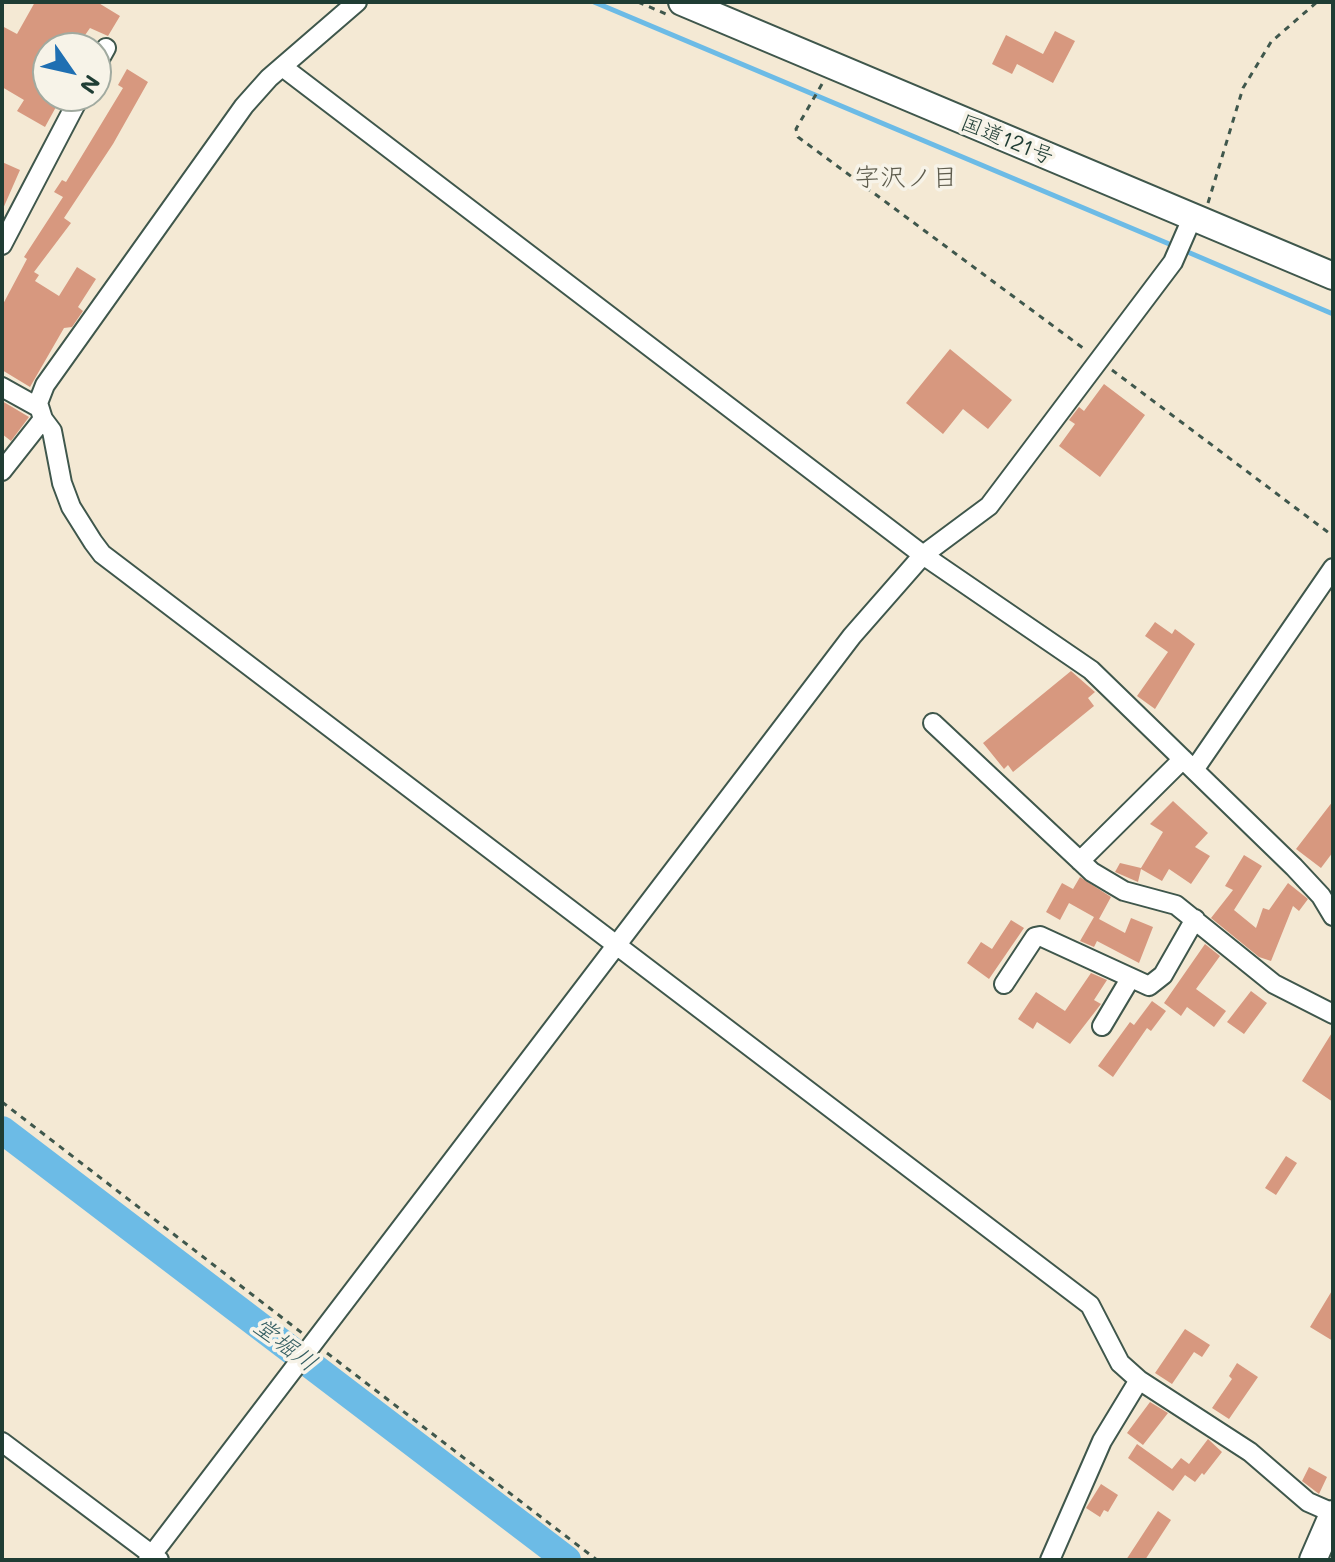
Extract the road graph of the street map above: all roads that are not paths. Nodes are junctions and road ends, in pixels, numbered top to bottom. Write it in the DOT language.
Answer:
graph roads {
  1 [pos="357,2"];
  2 [pos="682,2"];
  3 [pos="284,68"];
  4 [pos="72,112"];
  5 [pos="1197,218"];
  6 [pos="2,245"];
  7 [pos="1333,276"];
  8 [pos="2,387"];
  9 [pos="41,411"];
  10 [pos="2,471"];
  11 [pos="923,555"];
  12 [pos="1333,568"];
  13 [pos="933,723"];
  14 [pos="1188,764"];
  15 [pos="1080,861"];
  16 [pos="1333,916"];
  17 [pos="1195,919"];
  18 [pos="618,944"];
  19 [pos="1130,979"];
  20 [pos="1004,984"];
  21 [pos="1333,1014"];
  22 [pos="1102,1026"];
  23 [pos="1139,1380"];
  24 [pos="2,1442"];
  25 [pos="1333,1514"];
  26 [pos="153,1558"];
  27 [pos="1050,1560"];
  28 [pos="1313,1560"];
  1 -- 3 [label="street"];
  2 -- 5 [label="highway, 国道121号"];
  3 -- 9 [label="street"];
  3 -- 11 [label="street"];
  4 -- 6 [label="street"];
  5 -- 7 [label="highway, 国道121号"];
  5 -- 11 [label="street"];
  8 -- 9 [label="street"];
  9 -- 10 [label="street"];
  9 -- 18 [label="street"];
  11 -- 14 [label="street"];
  11 -- 18 [label="street"];
  12 -- 14 [label="street"];
  13 -- 15 [label="street"];
  14 -- 15 [label="street"];
  14 -- 16 [label="street"];
  15 -- 17 [label="street"];
  17 -- 19 [label="street"];
  17 -- 21 [label="street"];
  18 -- 23 [label="street"];
  18 -- 26 [label="street"];
  19 -- 20 [label="street"];
  19 -- 22 [label="street"];
  23 -- 25 [label="street"];
  23 -- 27 [label="street"];
  24 -- 26 [label="street"];
  25 -- 28 [label="highway"];
}
